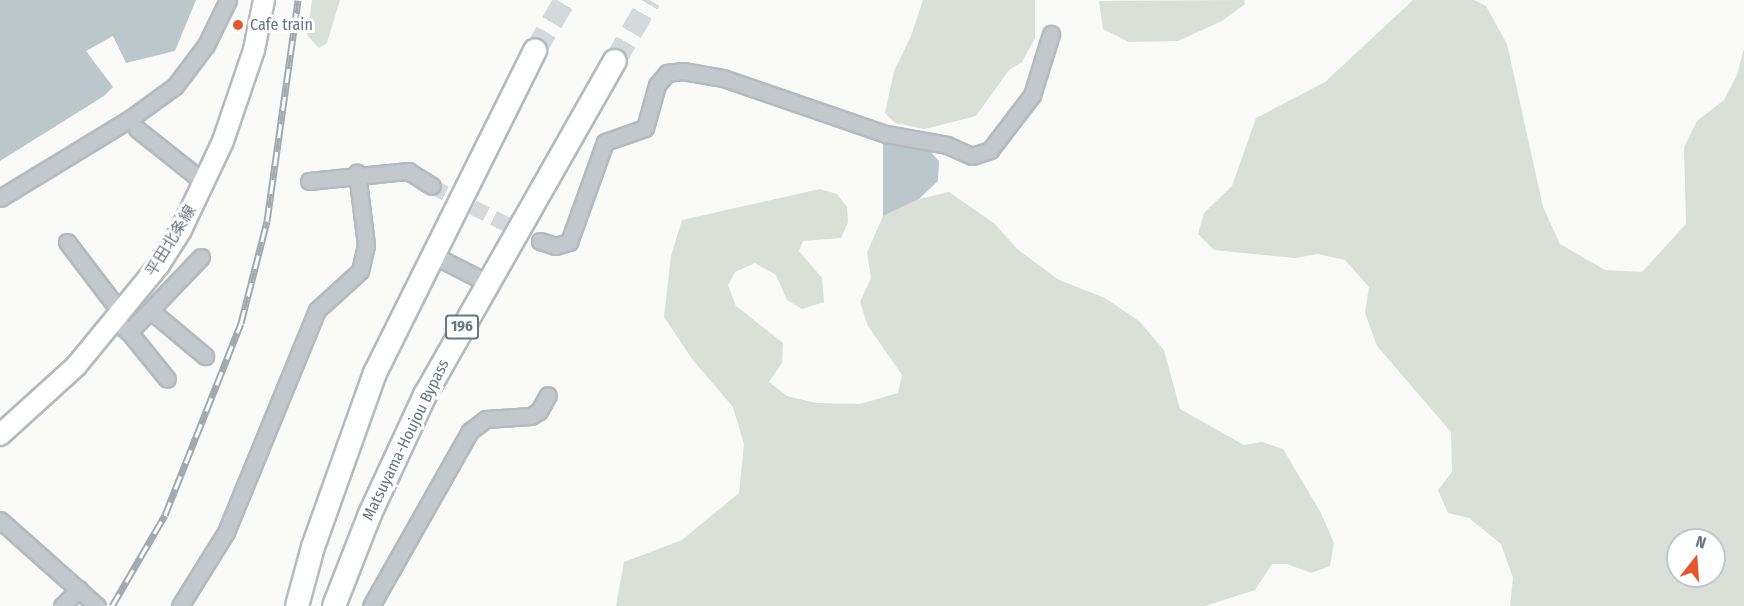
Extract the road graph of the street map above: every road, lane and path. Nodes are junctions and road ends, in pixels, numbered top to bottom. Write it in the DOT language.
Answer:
graph roads {
  1 [pos="228,0"];
  2 [pos="264,0"];
  3 [pos="1051,34"];
  4 [pos="535,51"];
  5 [pos="615,61"];
  6 [pos="136,129"];
  7 [pos="357,173"];
  8 [pos="309,181"];
  9 [pos="205,183"];
  10 [pos="432,186"];
  11 [pos="0,198"];
  12 [pos="540,241"];
  13 [pos="67,242"];
  14 [pos="431,254"];
  15 [pos="201,257"];
  16 [pos="486,282"];
  17 [pos="150,310"];
  18 [pos="121,322"];
  19 [pos="205,356"];
  20 [pos="167,379"];
  21 [pos="548,395"];
  22 [pos="0,435"];
  23 [pos="3,528"];
  24 [pos="79,589"];
  25 [pos="62,606"];
  26 [pos="97,606"];
  27 [pos="180,606"];
  28 [pos="297,606"];
  29 [pos="334,606"];
  30 [pos="371,606"];
  1 -- 11 [label="street"];
  2 -- 9 [label="main road, 平田北条線"];
  3 -- 12 [label="street"];
  4 -- 14 [label="highway"];
  5 -- 16 [label="highway, Matsuyama-Houjou Bypass / 196"];
  6 -- 9 [label="street"];
  7 -- 8 [label="street"];
  7 -- 10 [label="street"];
  7 -- 27 [label="street"];
  9 -- 18 [label="main road, 平田北条線"];
  13 -- 18 [label="street"];
  14 -- 16 [label="street"];
  14 -- 28 [label="highway"];
  15 -- 17 [label="street"];
  16 -- 29 [label="highway, Matsuyama-Houjou Bypass / 196"];
  17 -- 18 [label="street"];
  17 -- 19 [label="street"];
  18 -- 20 [label="street"];
  18 -- 22 [label="main road, 平田北条線"];
  21 -- 30 [label="street"];
  23 -- 24 [label="street"];
  24 -- 25 [label="street"];
  24 -- 26 [label="street"];
}
